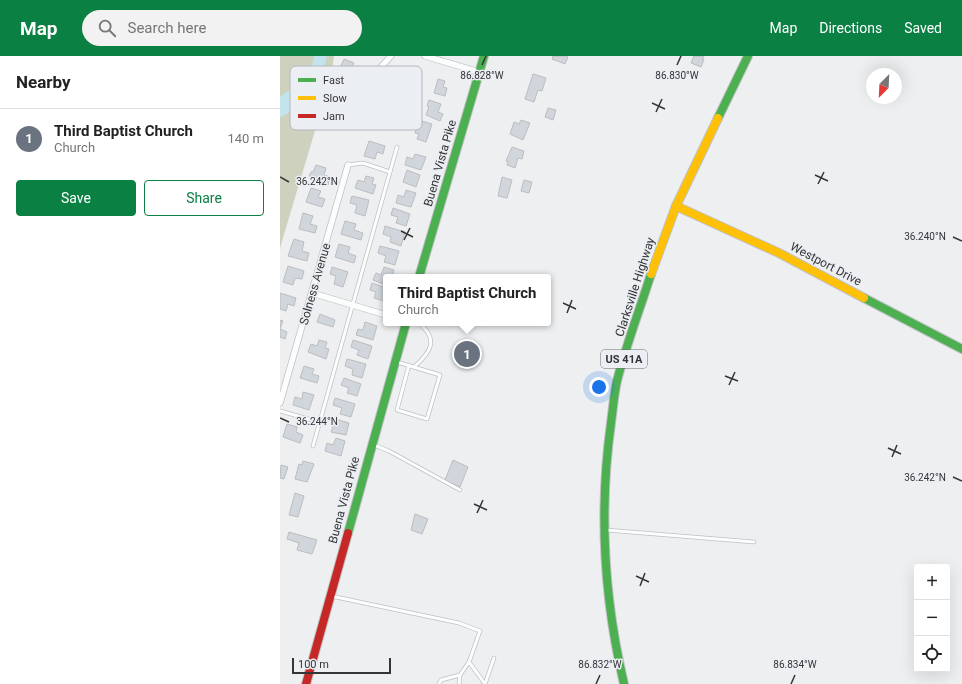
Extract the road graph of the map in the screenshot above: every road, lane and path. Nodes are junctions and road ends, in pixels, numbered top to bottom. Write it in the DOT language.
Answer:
graph roads {
  1 [pos="391,56"];
  2 [pos="425,56"];
  3 [pos="484,56"];
  4 [pos="748,56"];
  5 [pos="381,66"];
  6 [pos="479,72"];
  7 [pos="397,147"];
  8 [pos="348,165"];
  9 [pos="390,172"];
  10 [pos="676,206"];
  11 [pos="420,274"];
  12 [pos="312,293"];
  13 [pos="352,305"];
  14 [pos="383,314"];
  15 [pos="405,326"];
  16 [pos="422,326"];
  17 [pos="962,349"];
  18 [pos="395,361"];
  19 [pos="409,365"];
  20 [pos="414,367"];
  21 [pos="280,402"];
  22 [pos="280,411"];
  23 [pos="319,422"];
  24 [pos="372,445"];
  25 [pos="313,446"];
  26 [pos="460,490"];
  27 [pos="604,530"];
  28 [pos="754,542"];
  29 [pos="331,596"];
  30 [pos="494,658"];
  31 [pos="469,662"];
  32 [pos="460,675"];
  33 [pos="306,684"];
  34 [pos="439,684"];
  35 [pos="459,684"];
  36 [pos="485,684"];
  37 [pos="624,684"];
  1 -- 5 [label="street"];
  2 -- 6 [label="street"];
  3 -- 6 [label="main road, Buena Vista Pike"];
  4 -- 10 [label="main road, Clarksville Highway / US 41A"];
  6 -- 11 [label="main road, Buena Vista Pike"];
  7 -- 9 [label="lane"];
  8 -- 9 [label="lane"];
  8 -- 12 [label="street, Solness Avenue"];
  9 -- 13 [label="lane"];
  10 -- 17 [label="main road, Westport Drive"];
  10 -- 27 [label="main road, Clarksville Highway / US 41A"];
  12 -- 13 [label="street"];
  12 -- 21 [label="street, Solness Avenue"];
  13 -- 14 [label="street"];
  13 -- 23 [label="lane"];
  15 -- 18 [label="main road, Buena Vista Pike"];
  16 -- 20 [label="lane"];
  18 -- 19 [label="lane"];
  18 -- 24 [label="main road, Buena Vista Pike"];
  19 -- 20 [label="lane"];
  19 -- 20 [label="lane"];
  22 -- 23 [label="lane"];
  23 -- 25 [label="lane"];
  24 -- 26 [label="lane"];
  24 -- 29 [label="main road, Buena Vista Pike"];
  27 -- 28 [label="lane"];
  27 -- 37 [label="main road, Clarksville Highway / US 41A"];
  29 -- 31 [label="lane"];
  29 -- 33 [label="main road, Buena Vista Pike"];
  30 -- 36 [label="lane"];
  31 -- 32 [label="lane"];
  31 -- 36 [label="lane"];
  32 -- 34 [label="lane"];
  32 -- 35 [label="lane"];
}
